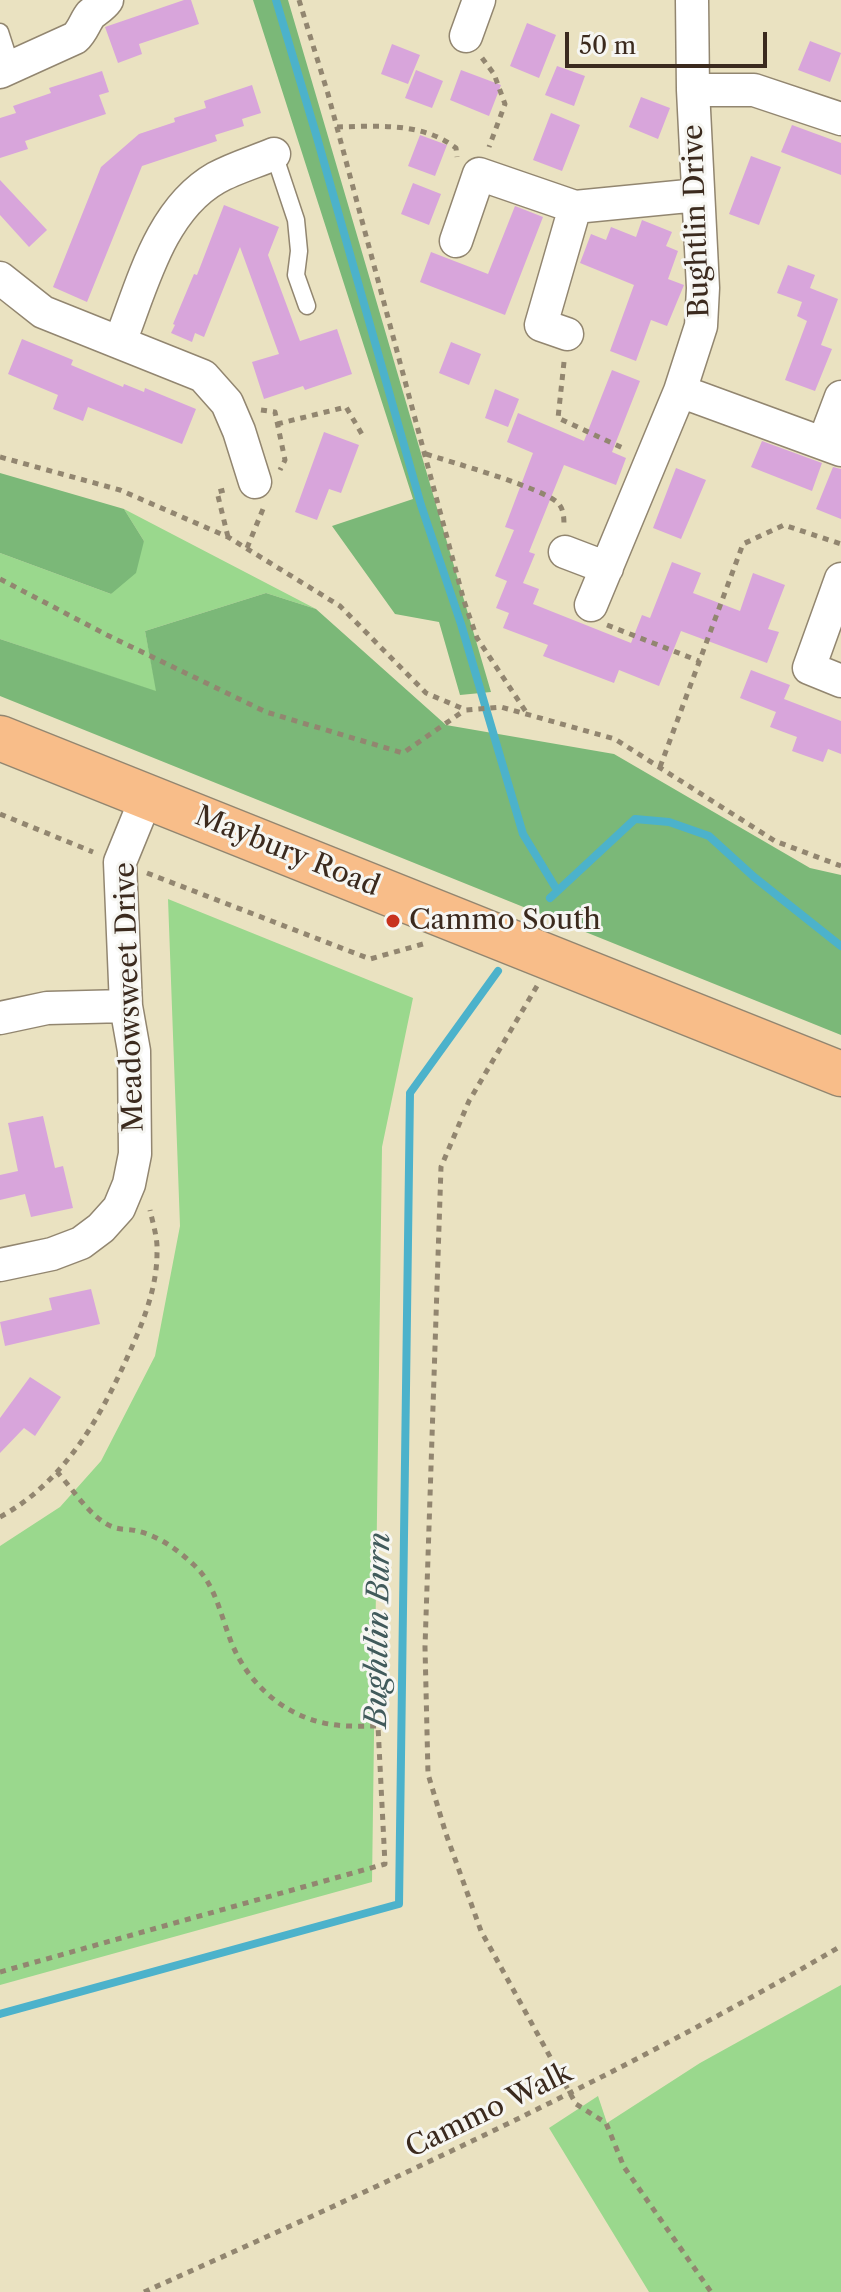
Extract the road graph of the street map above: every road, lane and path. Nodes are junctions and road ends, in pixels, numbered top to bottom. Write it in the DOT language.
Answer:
graph roads {
  1 [pos="107,0"];
  2 [pos="299,0"];
  3 [pos="479,0"];
  4 [pos="692,0"];
  5 [pos="0,32"];
  6 [pos="466,36"];
  7 [pos="6,69"];
  8 [pos="693,90"];
  9 [pos="841,119"];
  10 [pos="337,127"];
  11 [pos="274,154"];
  12 [pos="469,170"];
  13 [pos="698,195"];
  14 [pos="575,207"];
  15 [pos="456,241"];
  16 [pos="0,278"];
  17 [pos="307,306"];
  18 [pos="567,334"];
  19 [pos="120,342"];
  20 [pos="680,391"];
  21 [pos="841,397"];
  22 [pos="277,424"];
  23 [pos="363,436"];
  24 [pos="832,446"];
  25 [pos="426,454"];
  26 [pos="0,457"];
  27 [pos="651,461"];
  28 [pos="255,482"];
  29 [pos="228,537"];
  30 [pos="841,544"];
  31 [pos="565,552"];
  32 [pos="607,568"];
  33 [pos="0,579"];
  34 [pos="841,579"];
  35 [pos="591,605"];
  36 [pos="699,661"];
  37 [pos="841,681"];
  38 [pos="466,710"];
  39 [pos="527,713"];
  40 [pos="0,738"];
  41 [pos="660,767"];
  42 [pos="147,796"];
  43 [pos="0,814"];
  44 [pos="120,862"];
  45 [pos="841,866"];
  46 [pos="460,921"];
  47 [pos="553,958"];
  48 [pos="126,1006"];
  49 [pos="0,1018"];
  50 [pos="841,1074"];
  51 [pos="150,1210"];
  52 [pos="0,1265"];
  53 [pos="57,1472"];
  54 [pos="0,1517"];
  55 [pos="841,1946"];
  56 [pos="0,1972"];
  57 [pos="571,2093"];
  58 [pos="144,2292"];
  59 [pos="711,2292"];
  1 -- 7 [label="street"];
  2 -- 10 [label="path"];
  3 -- 6 [label="street"];
  4 -- 8 [label="street, Bughtlin Drive"];
  5 -- 7 [label="lane"];
  6 -- 12 [label="path"];
  8 -- 9 [label="street"];
  8 -- 13 [label="street, Bughtlin Drive"];
  10 -- 12 [label="path"];
  10 -- 25 [label="path"];
  11 -- 17 [label="lane"];
  11 -- 19 [label="street"];
  12 -- 14 [label="street"];
  12 -- 15 [label="street"];
  13 -- 14 [label="street"];
  13 -- 20 [label="street, Bughtlin Drive"];
  14 -- 18 [label="street"];
  16 -- 19 [label="street"];
  18 -- 27 [label="path"];
  19 -- 28 [label="street"];
  20 -- 24 [label="street"];
  20 -- 27 [label="street, Bughtlin Drive"];
  21 -- 24 [label="street"];
  22 -- 23 [label="path"];
  25 -- 31 [label="path"];
  25 -- 39 [label="path"];
  26 -- 29 [label="path"];
  27 -- 32 [label="street, Bughtlin Drive"];
  28 -- 29 [label="path"];
  29 -- 38 [label="path"];
  30 -- 36 [label="path"];
  31 -- 32 [label="street"];
  32 -- 35 [label="street, Bughtlin Drive"];
  33 -- 38 [label="path"];
  34 -- 37 [label="street"];
  35 -- 36 [label="path"];
  36 -- 41 [label="path"];
  38 -- 39 [label="path"];
  39 -- 41 [label="path"];
  40 -- 42 [label="main road, Maybury Road"];
  41 -- 45 [label="path"];
  42 -- 44 [label="street, Meadowsweet Drive"];
  42 -- 46 [label="main road, Maybury Road"];
  43 -- 44 [label="path"];
  44 -- 46 [label="path"];
  44 -- 48 [label="street, Meadowsweet Drive"];
  46 -- 47 [label="main road, Maybury Road"];
  47 -- 50 [label="main road, Maybury Road"];
  47 -- 57 [label="path"];
  48 -- 49 [label="street"];
  48 -- 52 [label="street, Meadowsweet Drive"];
  51 -- 53 [label="path"];
  53 -- 54 [label="path"];
  53 -- 56 [label="path"];
  55 -- 57 [label="path, Cammo Walk"];
  57 -- 58 [label="path, Cammo Walk"];
  57 -- 59 [label="path"];
}
